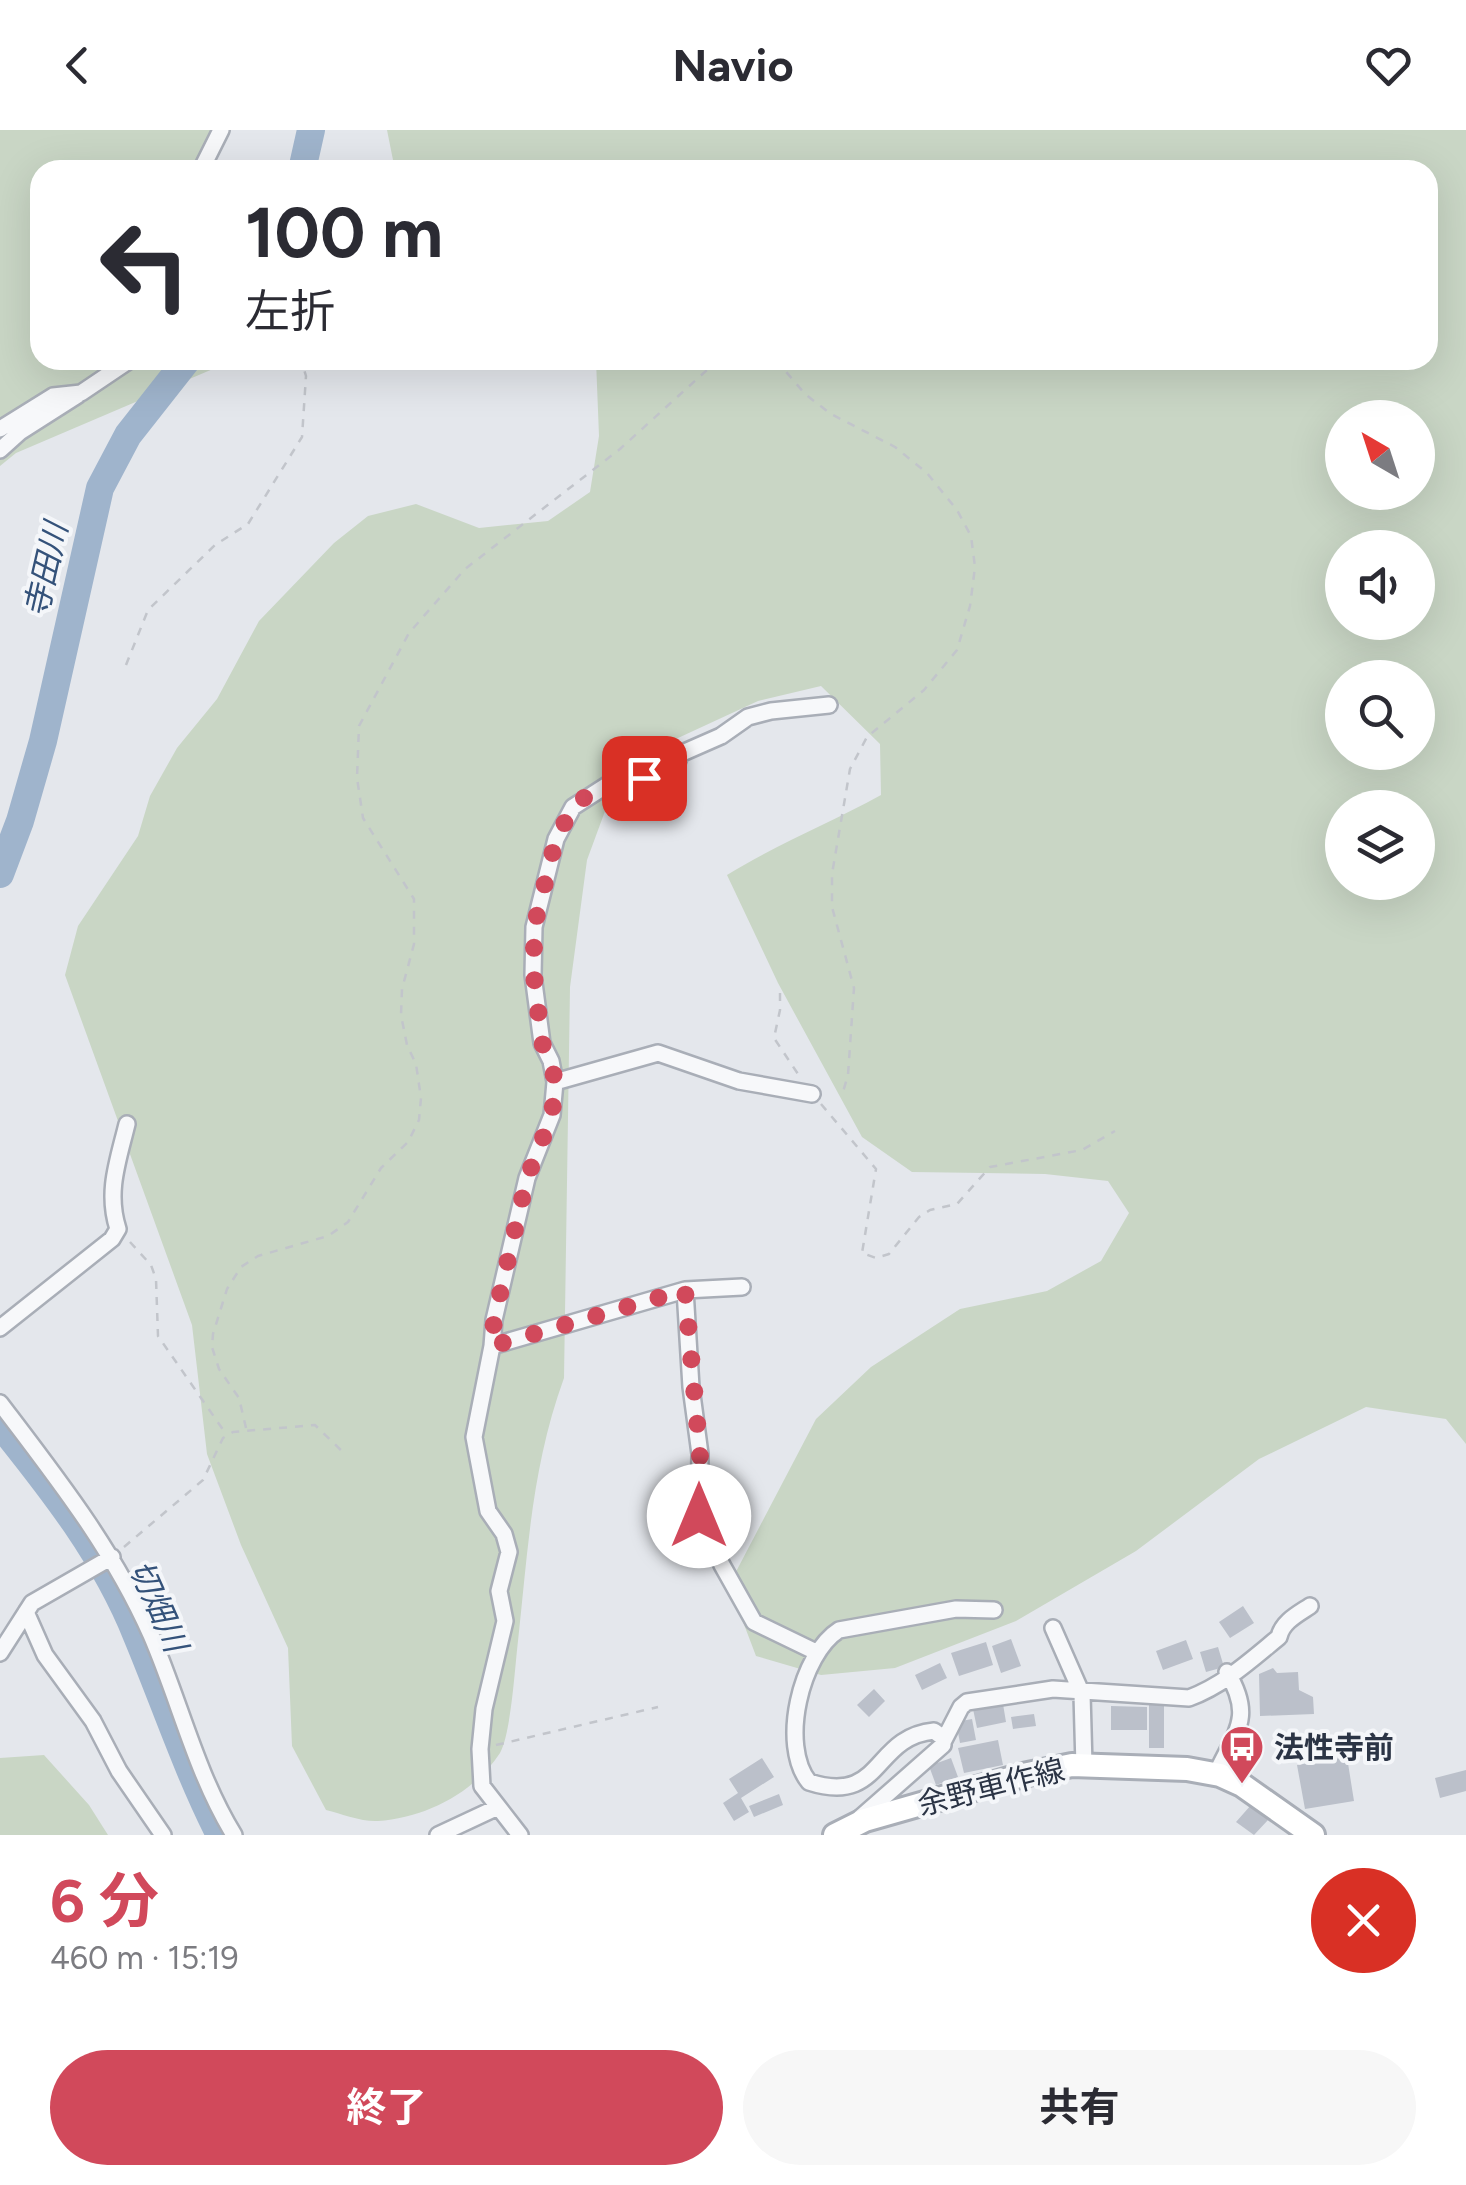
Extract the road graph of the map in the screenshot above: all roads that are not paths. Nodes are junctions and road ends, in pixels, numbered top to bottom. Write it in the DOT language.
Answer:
graph roads {
  1 [pos="221,130"];
  2 [pos="206,160"];
  3 [pos="115,370"];
  4 [pos="82,393"];
  5 [pos="0,428"];
  6 [pos="0,450"];
  7 [pos="828,705"];
  8 [pos="555,1082"];
  9 [pos="812,1094"];
  10 [pos="128,1124"];
  11 [pos="742,1287"];
  12 [pos="685,1290"];
  13 [pos="0,1328"];
  14 [pos="492,1346"];
  15 [pos="0,1403"];
  16 [pos="112,1556"];
  17 [pos="1310,1606"];
  18 [pos="994,1610"];
  19 [pos="26,1612"];
  20 [pos="1053,1628"];
  21 [pos="816,1652"];
  22 [pos="0,1653"];
  23 [pos="1228,1674"];
  24 [pos="1080,1690"];
  25 [pos="942,1742"];
  26 [pos="1084,1766"];
  27 [pos="1216,1774"];
  28 [pos="498,1807"];
  29 [pos="842,1831"];
  30 [pos="164,1835"];
  31 [pos="234,1835"];
  32 [pos="438,1835"];
  33 [pos="520,1835"];
  34 [pos="1310,1835"];
  1 -- 2 [label="street"];
  3 -- 4 [label="street"];
  4 -- 5 [label="street"];
  4 -- 6 [label="street"];
  7 -- 8 [label="street"];
  8 -- 9 [label="street"];
  8 -- 14 [label="street"];
  10 -- 13 [label="street"];
  11 -- 12 [label="street"];
  12 -- 14 [label="street"];
  12 -- 21 [label="street"];
  14 -- 28 [label="street"];
  15 -- 16 [label="street"];
  16 -- 19 [label="street"];
  16 -- 31 [label="street"];
  17 -- 23 [label="street"];
  18 -- 21 [label="street"];
  19 -- 22 [label="street"];
  19 -- 30 [label="street"];
  20 -- 24 [label="street"];
  21 -- 25 [label="street"];
  23 -- 24 [label="street"];
  23 -- 27 [label="street"];
  24 -- 25 [label="street"];
  24 -- 26 [label="street"];
  25 -- 29 [label="street"];
  26 -- 27 [label="main road, 余野車作線"];
  26 -- 29 [label="main road, 余野車作線"];
  27 -- 34 [label="main road, 余野車作線"];
  28 -- 32 [label="street"];
  28 -- 33 [label="street"];
}
